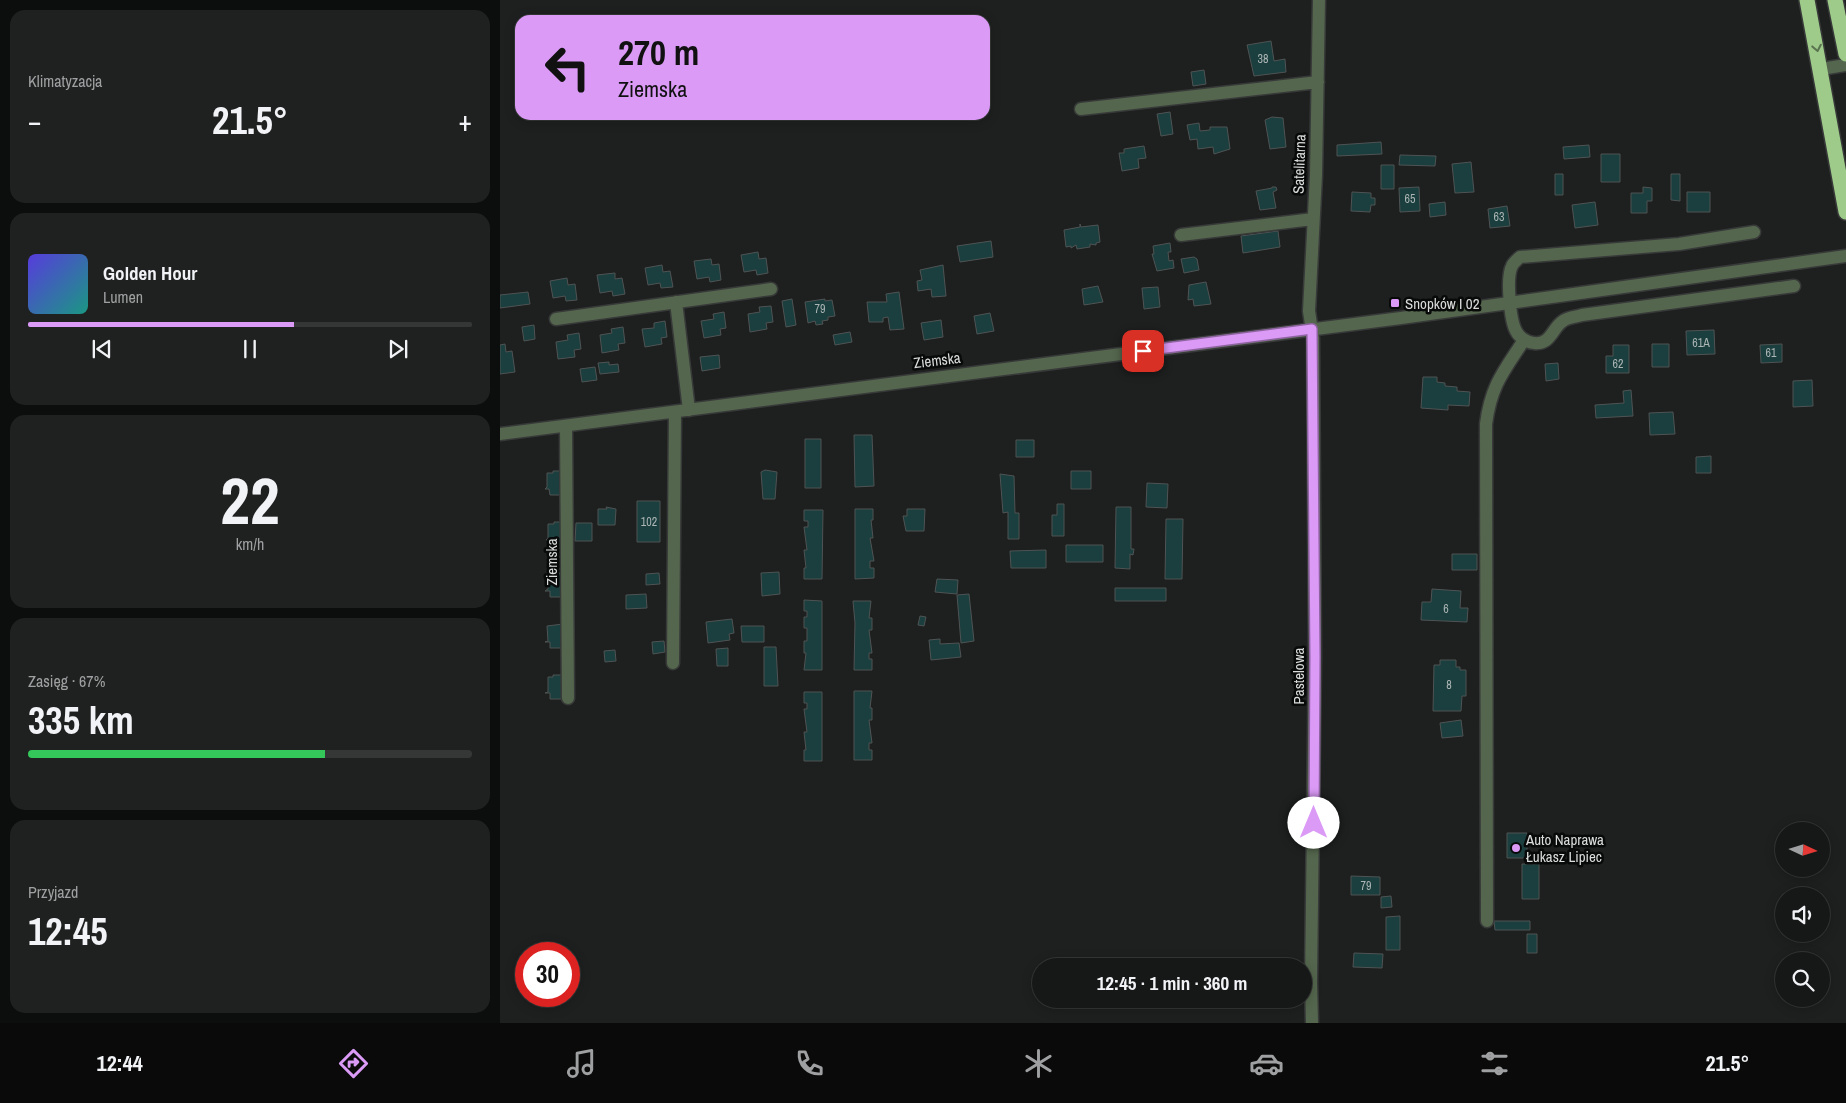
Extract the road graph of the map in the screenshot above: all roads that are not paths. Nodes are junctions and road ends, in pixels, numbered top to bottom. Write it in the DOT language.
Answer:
graph roads {
  1 [pos="1319,0"];
  2 [pos="1807,0"];
  3 [pos="1835,0"];
  4 [pos="1846,54"];
  5 [pos="1846,65"];
  6 [pos="1821,69"];
  7 [pos="1318,82"];
  8 [pos="1081,109"];
  9 [pos="1846,212"];
  10 [pos="1313,219"];
  11 [pos="1754,232"];
  12 [pos="1182,236"];
  13 [pos="1846,256"];
  14 [pos="1794,286"];
  15 [pos="771,289"];
  16 [pos="676,302"];
  17 [pos="1511,302"];
  18 [pos="556,319"];
  19 [pos="1312,329"];
  20 [pos="1524,340"];
  21 [pos="689,410"];
  22 [pos="675,413"];
  23 [pos="566,426"];
  24 [pos="500,434"];
  25 [pos="673,663"];
  26 [pos="568,698"];
  27 [pos="1487,921"];
  28 [pos="1312,1023"];
  1 -- 7 [label="street, Satelitarna"];
  2 -- 6 [label="highway, one-way"];
  3 -- 4 [label="highway"];
  5 -- 6 [label="street"];
  6 -- 9 [label="highway"];
  7 -- 8 [label="street"];
  7 -- 10 [label="street, Satelitarna"];
  10 -- 12 [label="street"];
  10 -- 19 [label="street, Satelitarna"];
  11 -- 17 [label="street"];
  13 -- 17 [label="street, Ziemska"];
  14 -- 20 [label="street"];
  15 -- 16 [label="street"];
  16 -- 18 [label="street"];
  16 -- 21 [label="street"];
  17 -- 19 [label="street, Ziemska"];
  17 -- 20 [label="street"];
  19 -- 21 [label="street, Ziemska"];
  19 -- 28 [label="street, Pastelowa"];
  20 -- 27 [label="street"];
  21 -- 22 [label="street, Ziemska"];
  22 -- 23 [label="street, Ziemska"];
  22 -- 25 [label="street"];
  23 -- 24 [label="street, Ziemska"];
  23 -- 26 [label="street, Ziemska"];
}
